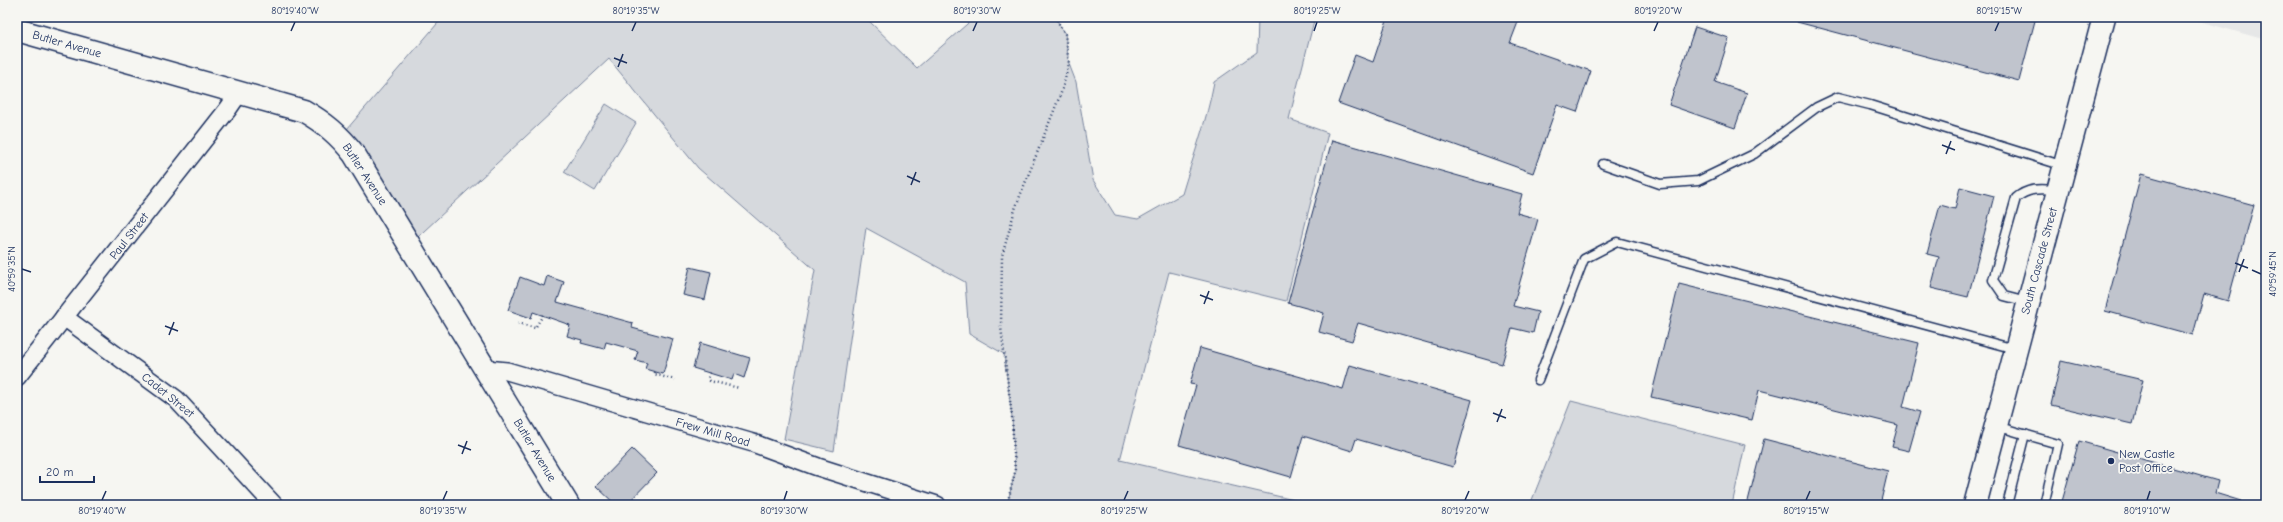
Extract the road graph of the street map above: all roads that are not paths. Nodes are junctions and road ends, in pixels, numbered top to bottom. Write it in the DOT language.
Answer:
graph roads {
  1 [pos="2104,17"];
  2 [pos="17,30"];
  3 [pos="239,93"];
  4 [pos="1603,164"];
  5 [pos="2064,166"];
  6 [pos="2058,190"];
  7 [pos="2028,302"];
  8 [pos="64,317"];
  9 [pos="2016,349"];
  10 [pos="486,369"];
  11 [pos="17,377"];
  12 [pos="1538,380"];
  13 [pos="1995,426"];
  14 [pos="2025,434"];
  15 [pos="915,502"];
  16 [pos="274,505"];
  17 [pos="568,505"];
  18 [pos="937,505"];
  19 [pos="1975,505"];
  20 [pos="2007,505"];
  21 [pos="2044,505"];
  1 -- 5 [label="main road, South Cascade Street"];
  2 -- 3 [label="main road, Butler Avenue"];
  3 -- 8 [label="street, Paul Street"];
  3 -- 10 [label="main road, Butler Avenue"];
  4 -- 5 [label="lane"];
  5 -- 6 [label="main road, South Cascade Street"];
  6 -- 7 [label="main road, South Cascade Street"];
  6 -- 7 [label="lane"];
  7 -- 9 [label="main road, South Cascade Street"];
  8 -- 11 [label="street, Paul Street"];
  8 -- 16 [label="street, Cadet Street"];
  9 -- 12 [label="lane"];
  9 -- 13 [label="main road, South Cascade Street"];
  10 -- 15 [label="street, Frew Mill Road"];
  10 -- 17 [label="main road, Butler Avenue"];
  13 -- 14 [label="lane"];
  13 -- 19 [label="main road, South Cascade Street"];
  14 -- 20 [label="lane"];
  14 -- 21 [label="lane"];
  15 -- 18 [label="street, Frew Mill Road"];
}
